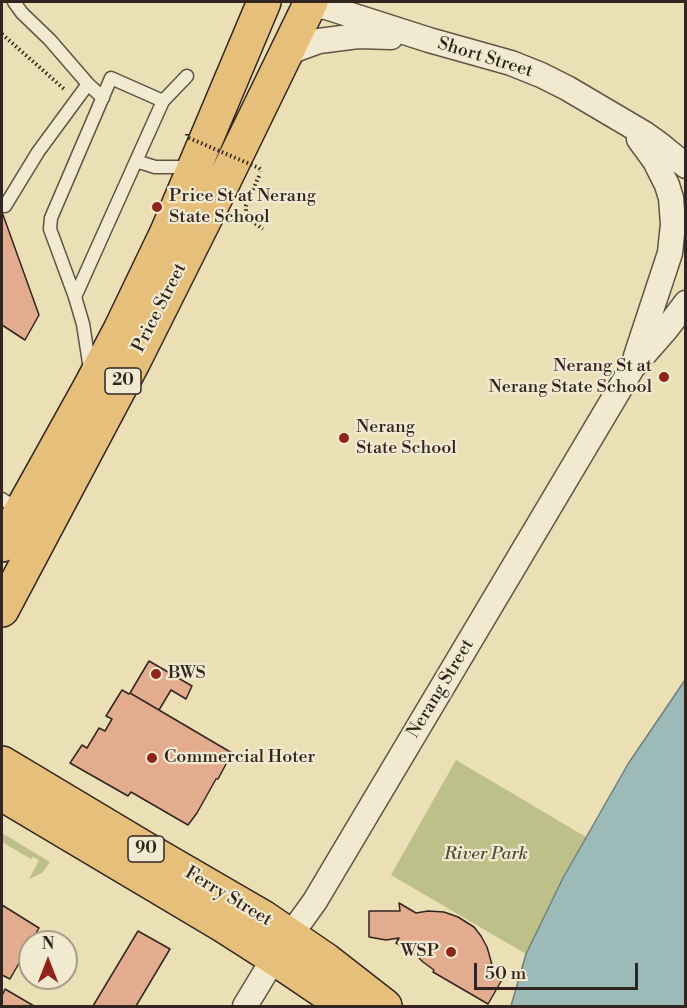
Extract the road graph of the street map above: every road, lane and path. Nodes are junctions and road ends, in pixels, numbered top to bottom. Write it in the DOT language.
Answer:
graph roads {
  1 [pos="14,2"];
  2 [pos="264,2"];
  3 [pos="310,4"];
  4 [pos="2,34"];
  5 [pos="429,40"];
  6 [pos="281,63"];
  7 [pos="187,75"];
  8 [pos="88,84"];
  9 [pos="103,98"];
  10 [pos="76,100"];
  11 [pos="163,101"];
  12 [pos="221,104"];
  13 [pos="604,110"];
  14 [pos="187,134"];
  15 [pos="136,161"];
  16 [pos="686,166"];
  17 [pos="195,167"];
  18 [pos="5,206"];
  19 [pos="680,224"];
  20 [pos="263,228"];
  21 [pos="75,297"];
  22 [pos="686,303"];
  23 [pos="632,368"];
  24 [pos="91,385"];
  25 [pos="12,505"];
  26 [pos="2,545"];
  27 [pos="2,610"];
  28 [pos="2,763"];
  29 [pos="2,794"];
  30 [pos="282,947"];
  31 [pos="245,1006"];
  32 [pos="345,1006"];
  33 [pos="385,1006"];
  1 -- 8 [label="lane"];
  2 -- 12 [label="main road, Price Street / 20"];
  3 -- 5 [label="street, Short Street"];
  3 -- 6 [label="main road, Price Street / 20"];
  3 -- 12 [label="main road"];
  4 -- 10 [label="path"];
  5 -- 6 [label="street, Short Street"];
  5 -- 13 [label="street, Short Street"];
  6 -- 27 [label="main road, Price Street / 20"];
  7 -- 11 [label="lane"];
  8 -- 9 [label="lane"];
  8 -- 10 [label="lane"];
  9 -- 11 [label="lane"];
  9 -- 21 [label="lane"];
  10 -- 18 [label="lane"];
  11 -- 15 [label="lane"];
  12 -- 17 [label="main road, Price Street / 20"];
  13 -- 16 [label="street, Short Street"];
  13 -- 19 [label="street, Short Street"];
  14 -- 20 [label="path, bridge"];
  15 -- 17 [label="lane"];
  15 -- 21 [label="lane"];
  17 -- 24 [label="main road, Price Street / 20"];
  19 -- 23 [label="street, Nerang Street"];
  21 -- 24 [label="lane"];
  22 -- 23 [label="street, Nerang Street"];
  23 -- 30 [label="street, Nerang Street"];
  24 -- 25 [label="main road, Price Street / 20"];
  25 -- 26 [label="main road, Price Street / 20"];
  28 -- 30 [label="main road, Ferry Street / 90"];
  29 -- 30 [label="main road, Ferry Street / 90"];
  30 -- 31 [label="street, Nerang Street"];
  30 -- 32 [label="main road, Ferry Street / 90"];
  30 -- 33 [label="main road, Ferry Street / 90"];
}
